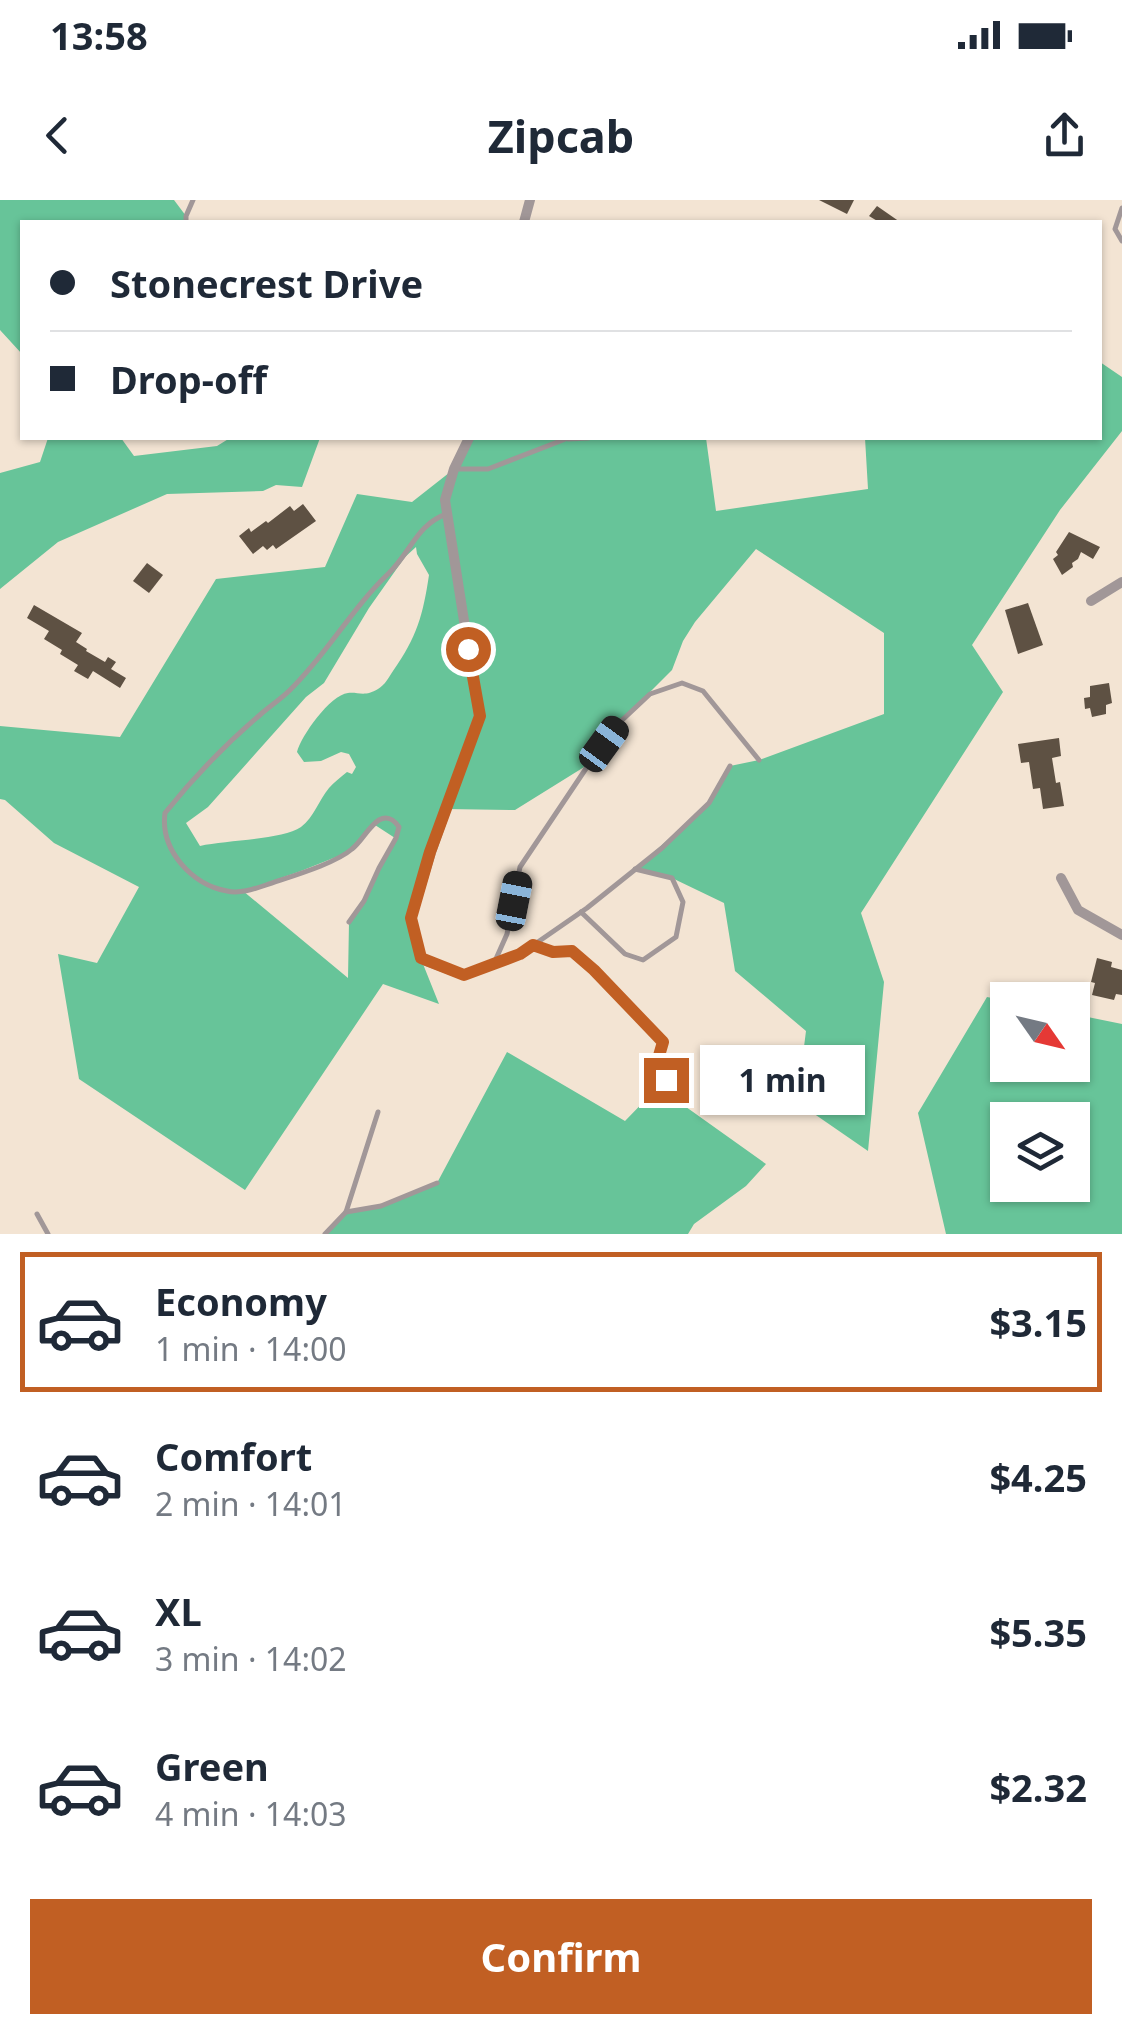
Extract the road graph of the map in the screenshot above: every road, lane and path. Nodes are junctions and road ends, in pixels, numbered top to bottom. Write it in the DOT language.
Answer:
graph roads {
  1 [pos="1122,208"];
  2 [pos="1122,240"];
  3 [pos="468,440"];
  4 [pos="562,440"];
  5 [pos="454,469"];
  6 [pos="446,514"];
  7 [pos="1122,582"];
  8 [pos="1092,601"];
  9 [pos="759,760"];
  10 [pos="730,766"];
  11 [pos="636,869"];
  12 [pos="1061,878"];
  13 [pos="581,912"];
  14 [pos="349,922"];
  15 [pos="1122,935"];
  16 [pos="533,945"];
  17 [pos="520,954"];
  18 [pos="493,964"];
  19 [pos="666,1080"];
  20 [pos="378,1112"];
  21 [pos="437,1183"];
  22 [pos="346,1212"];
  23 [pos="37,1214"];
  24 [pos="48,1234"];
  25 [pos="324,1234"];
  1 -- 2 [label="lane"];
  3 -- 5 [label="street"];
  4 -- 5 [label="lane"];
  5 -- 6 [label="street"];
  6 -- 14 [label="lane"];
  6 -- 18 [label="street"];
  7 -- 8 [label="street"];
  9 -- 18 [label="lane"];
  10 -- 11 [label="lane"];
  11 -- 13 [label="lane"];
  11 -- 13 [label="lane"];
  12 -- 15 [label="street"];
  13 -- 16 [label="lane"];
  16 -- 17 [label="lane"];
  16 -- 19 [label="lane"];
  17 -- 18 [label="street"];
  20 -- 22 [label="lane"];
  21 -- 22 [label="lane"];
  22 -- 25 [label="lane"];
  23 -- 24 [label="lane"];
}
